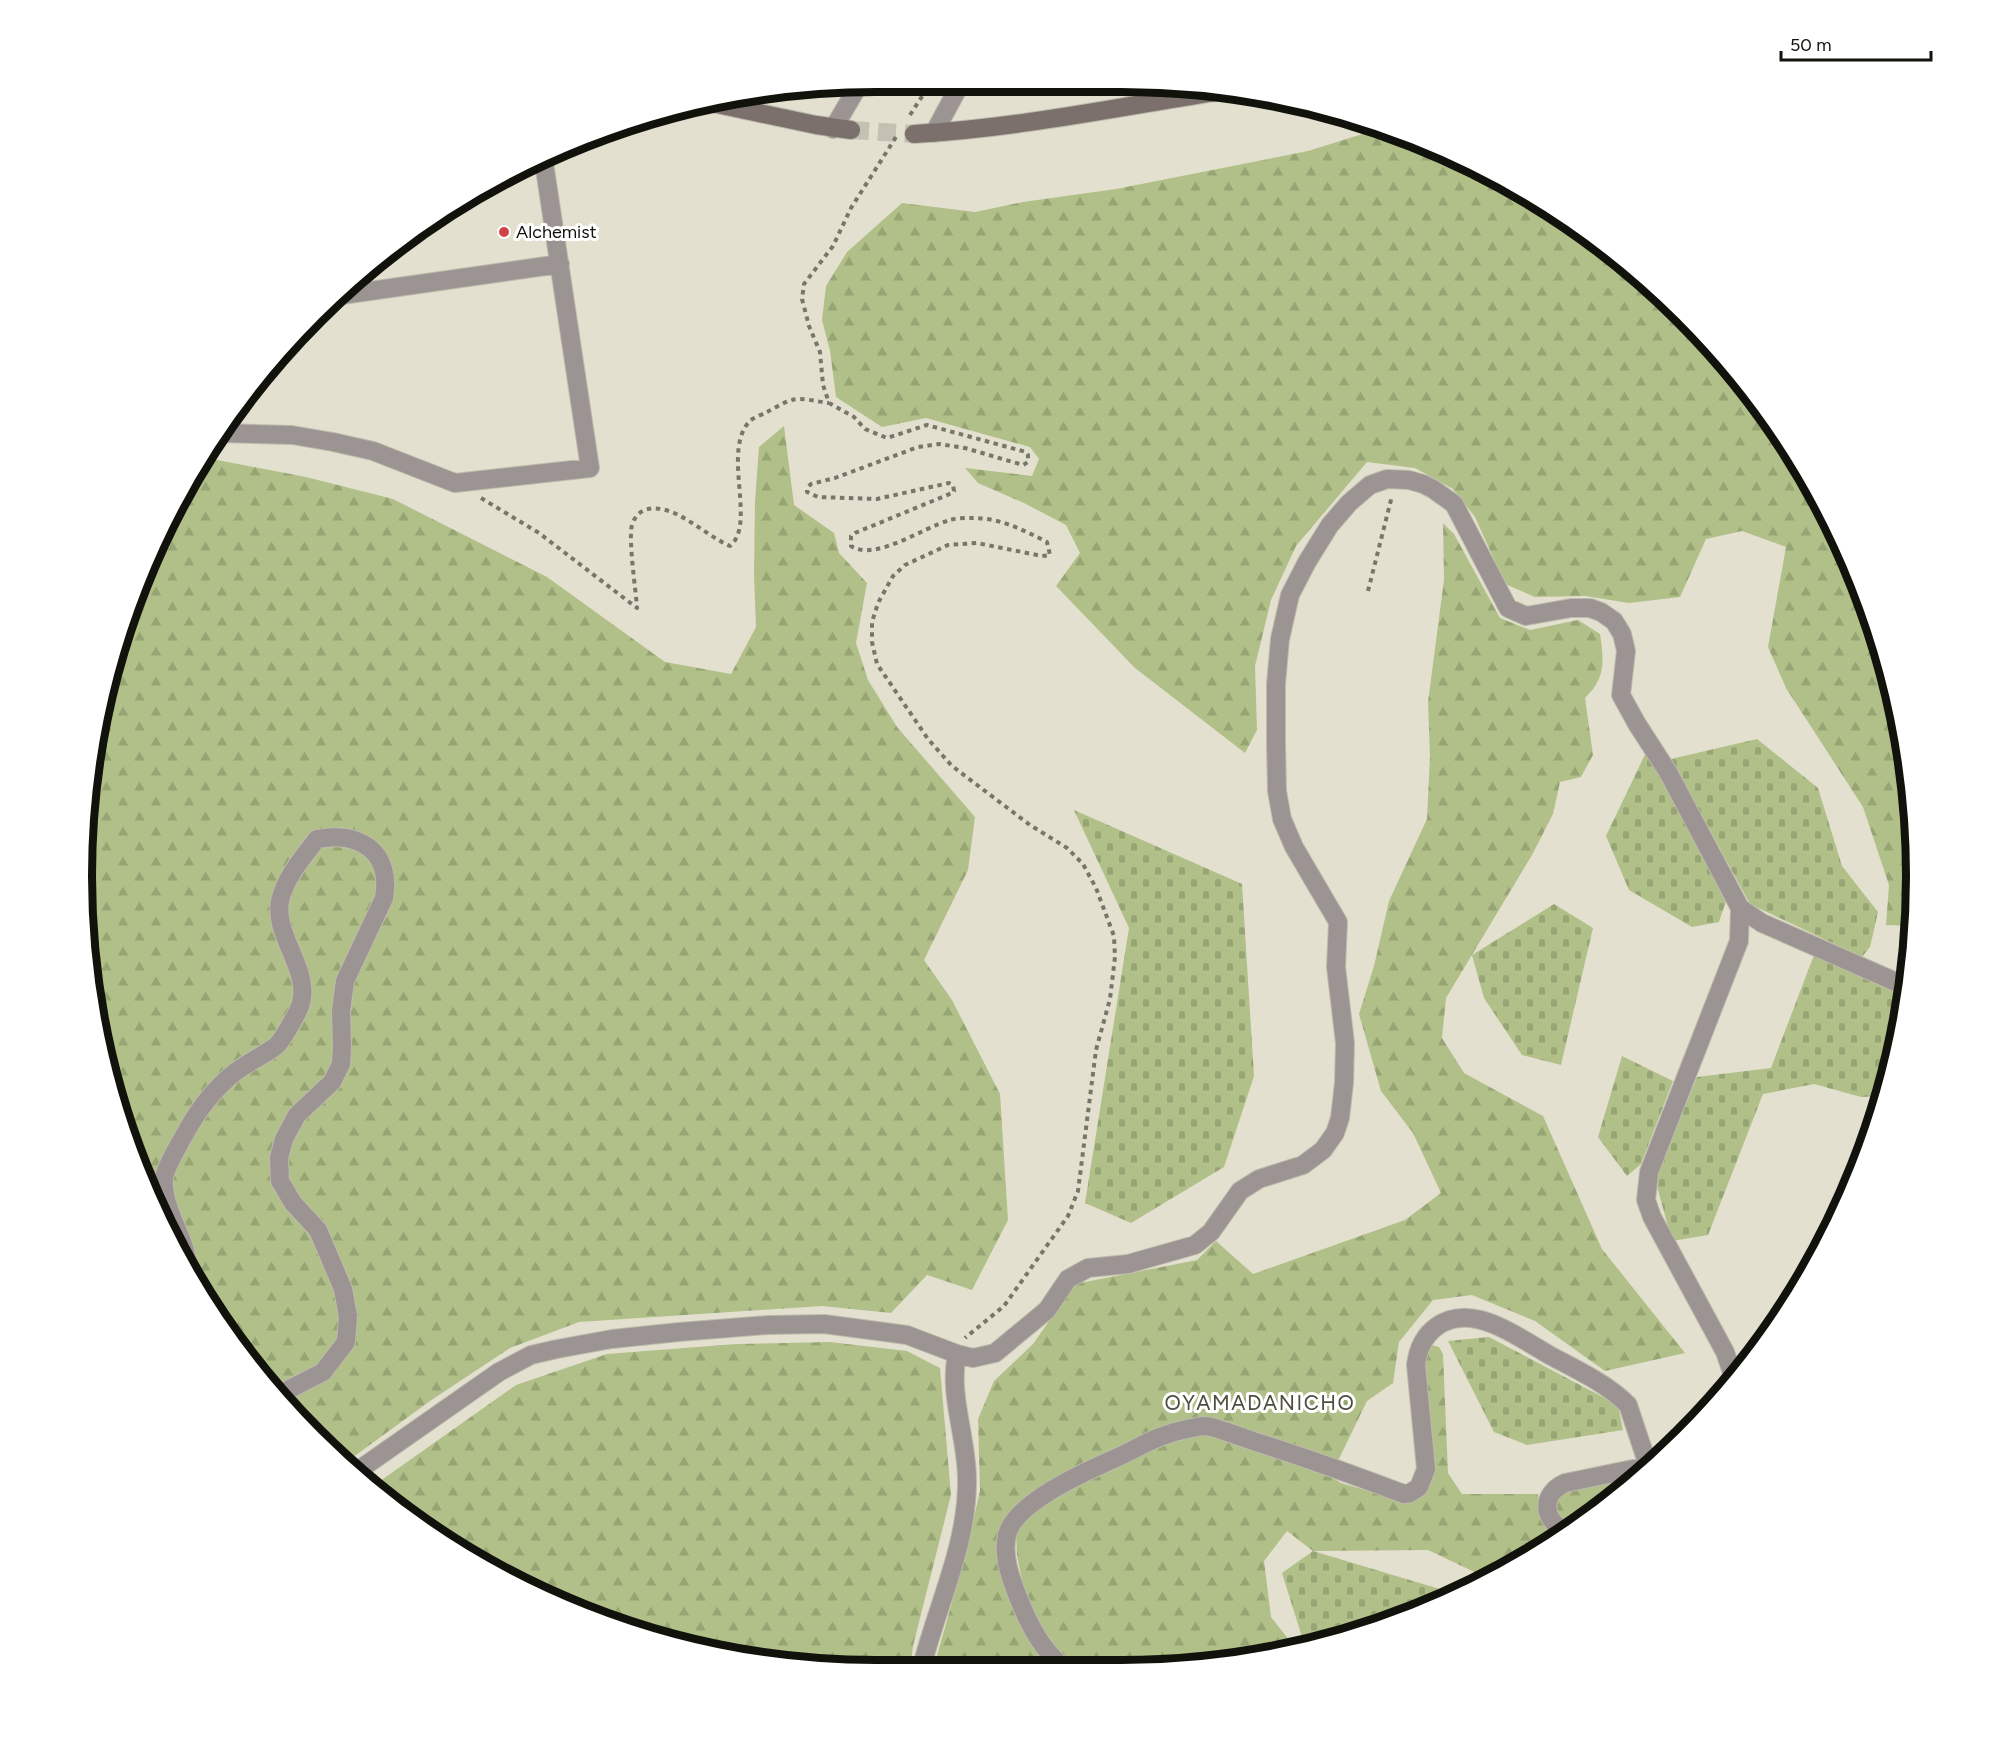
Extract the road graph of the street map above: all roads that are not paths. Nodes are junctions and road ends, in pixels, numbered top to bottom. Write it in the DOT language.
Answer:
graph roads {
  1 [pos="856,92"];
  2 [pos="956,92"];
  3 [pos="1195,95"];
  4 [pos="730,106"];
  5 [pos="906,130"];
  6 [pos="934,133"];
  7 [pos="544,165"];
  8 [pos="560,264"];
  9 [pos="351,294"];
  10 [pos="229,433"];
  11 [pos="1740,908"];
  12 [pos="1898,983"];
  13 [pos="178,1232"];
  14 [pos="957,1354"];
  15 [pos="1731,1368"];
  16 [pos="285,1391"];
  17 [pos="1647,1457"];
  18 [pos="362,1468"];
  19 [pos="1633,1469"];
  20 [pos="1558,1526"];
  21 [pos="924,1660"];
  22 [pos="1056,1660"];
  1 -- 4 [label="street"];
  2 -- 6 [label="street"];
  3 -- 6 [label="street"];
  5 -- 6 [label="street"];
  7 -- 8 [label="street"];
  8 -- 9 [label="street"];
  8 -- 10 [label="street"];
  11 -- 12 [label="street"];
  11 -- 14 [label="street"];
  11 -- 15 [label="street"];
  13 -- 16 [label="street"];
  14 -- 18 [label="street"];
  14 -- 21 [label="street"];
  17 -- 22 [label="street"];
  19 -- 20 [label="street"];
}
